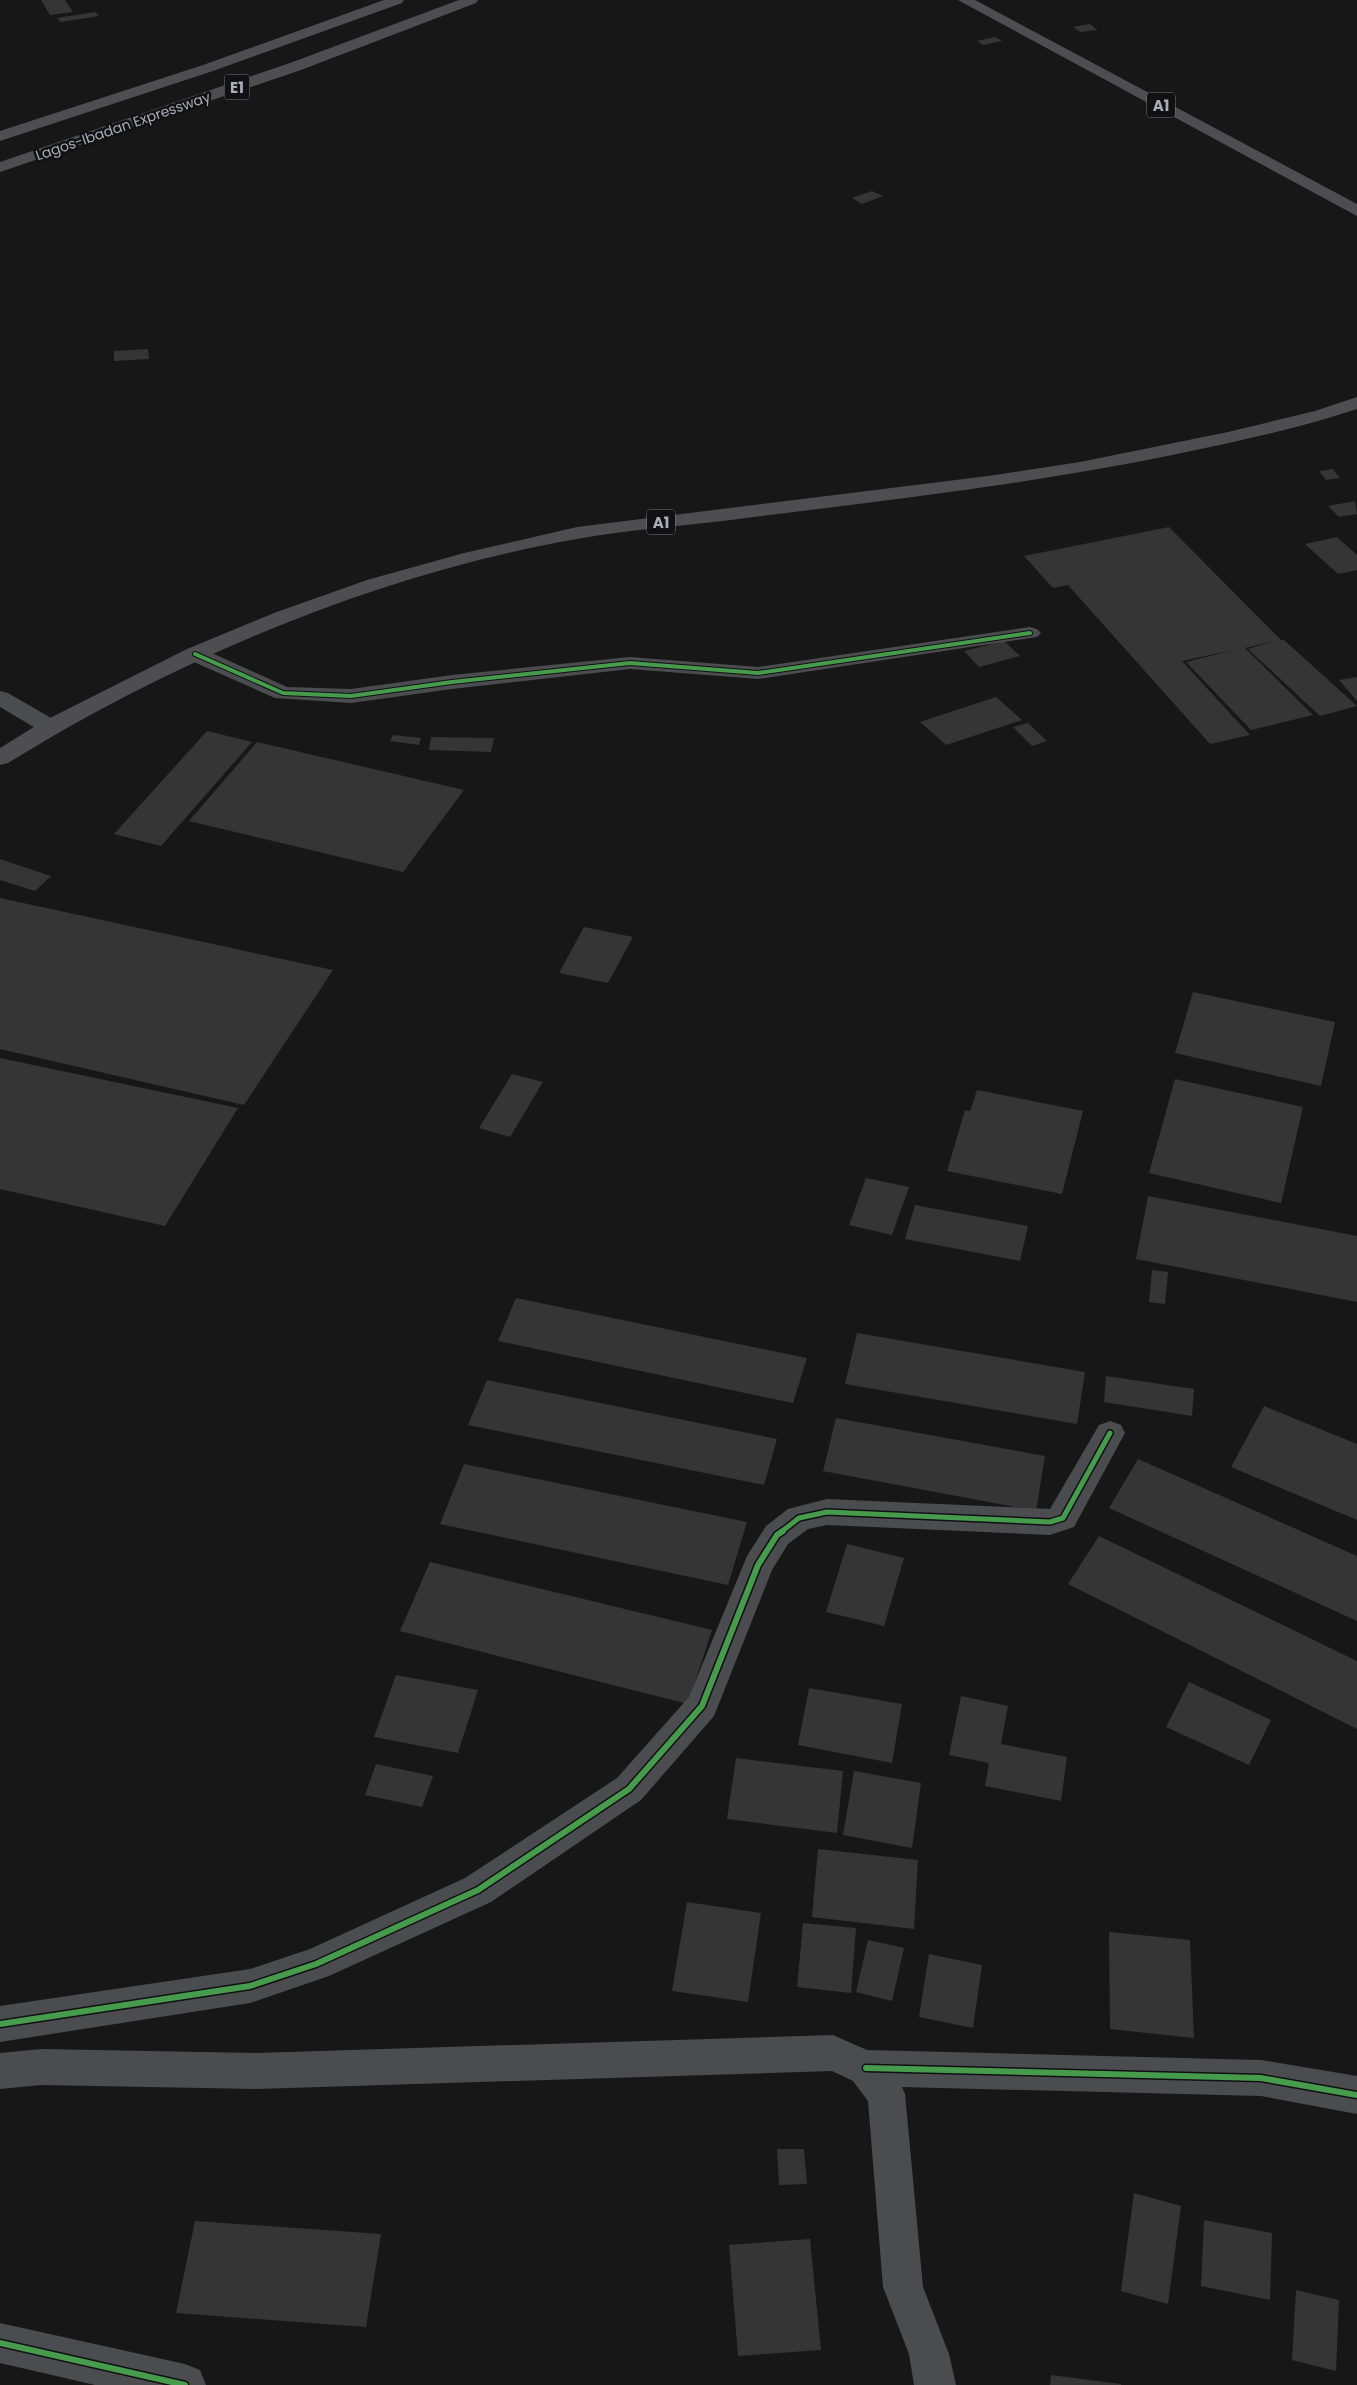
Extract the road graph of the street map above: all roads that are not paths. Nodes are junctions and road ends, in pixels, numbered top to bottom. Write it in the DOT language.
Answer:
graph roads {
  1 [pos="397,0"];
  2 [pos="471,0"];
  3 [pos="965,0"];
  4 [pos="988,0"];
  5 [pos="1022,30"];
  6 [pos="0,136"];
  7 [pos="0,167"];
  8 [pos="1357,211"];
  9 [pos="1357,403"];
  10 [pos="1030,633"];
  11 [pos="195,654"];
  12 [pos="0,698"];
  13 [pos="50,727"];
  14 [pos="0,758"];
  15 [pos="1110,1433"];
  16 [pos="0,2024"];
  17 [pos="866,2068"];
  18 [pos="0,2071"];
  19 [pos="1357,2095"];
  20 [pos="0,2343"];
  21 [pos="185,2385"];
  22 [pos="935,2385"];
  1 -- 6 [label="highway, Lagos-Ibadan Expressway / E1"];
  2 -- 7 [label="highway, Lagos-Ibadan Expressway / E1"];
  3 -- 5 [label="highway, A1"];
  4 -- 5 [label="highway"];
  5 -- 8 [label="highway, A1"];
  9 -- 11 [label="highway, A1"];
  10 -- 11 [label="street"];
  11 -- 13 [label="highway, A1"];
  12 -- 13 [label="street"];
  13 -- 14 [label="highway, A1"];
  15 -- 16 [label="street"];
  17 -- 18 [label="street"];
  17 -- 19 [label="street"];
  17 -- 22 [label="street"];
  20 -- 21 [label="street"];
}
